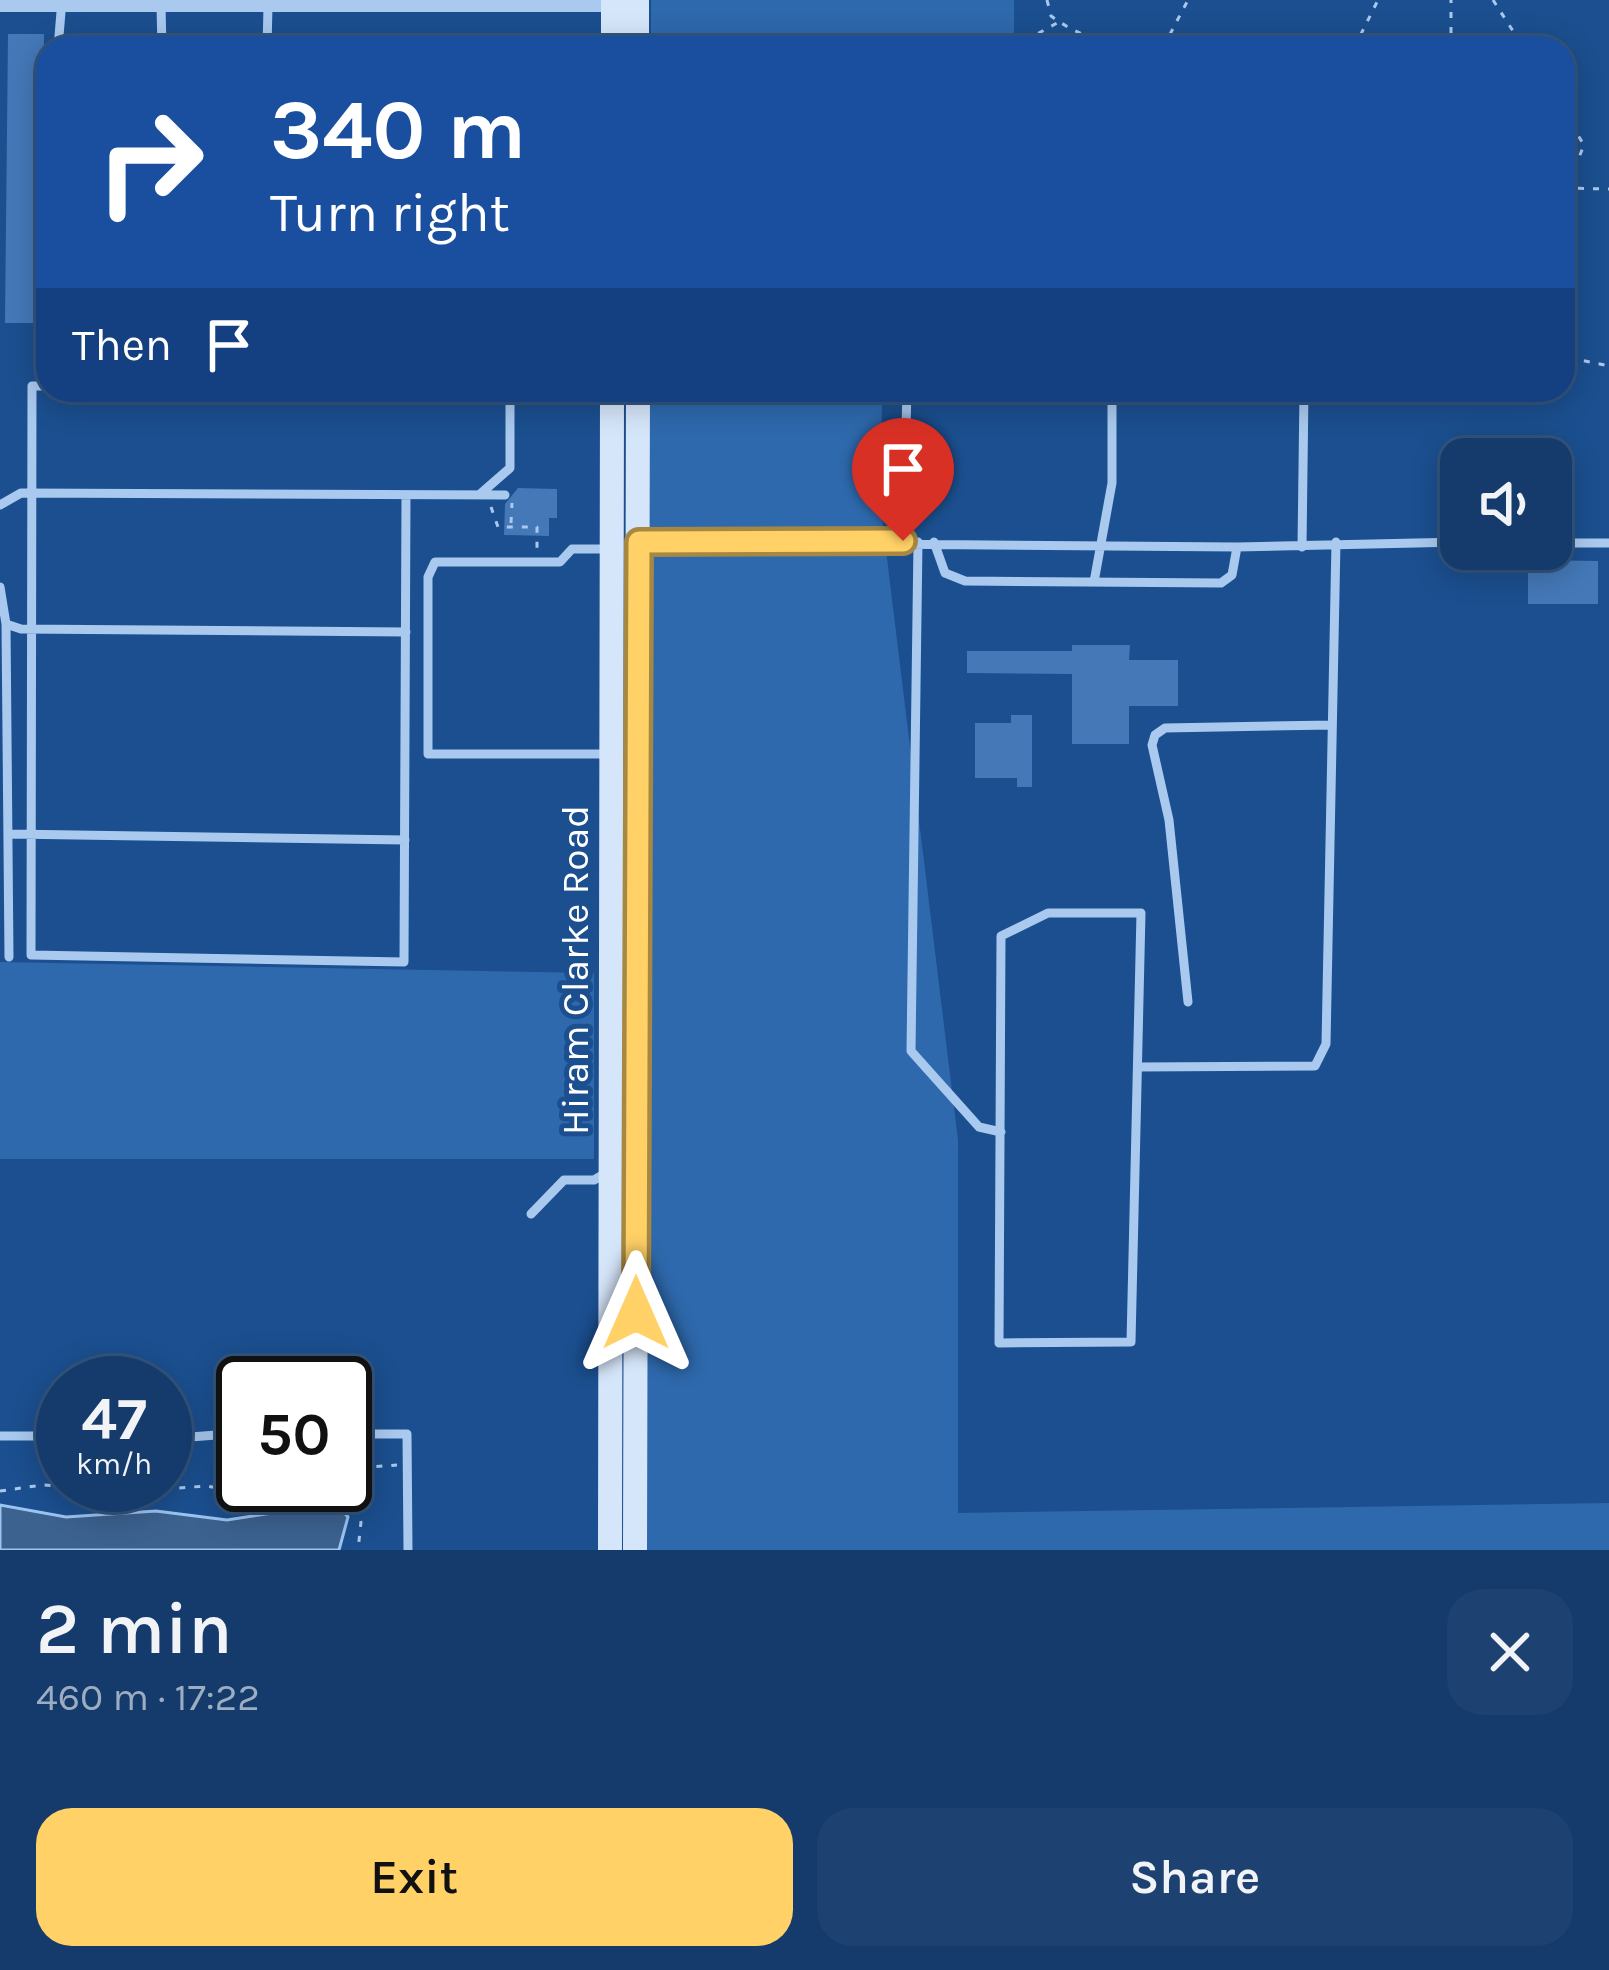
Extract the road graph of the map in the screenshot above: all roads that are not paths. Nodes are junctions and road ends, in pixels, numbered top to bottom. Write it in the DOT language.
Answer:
graph roads {
  1 [pos="62,3"];
  2 [pos="472,3"];
  3 [pos="571,3"];
  4 [pos="625,3"];
  5 [pos="0,6"];
  6 [pos="161,6"];
  7 [pos="268,6"];
  8 [pos="59,36"];
  9 [pos="161,36"];
  10 [pos="267,36"];
  11 [pos="616,36"];
  12 [pos="634,36"];
  13 [pos="36,386"];
  14 [pos="510,402"];
  15 [pos="612,402"];
  16 [pos="638,402"];
  17 [pos="907,402"];
  18 [pos="1112,402"];
  19 [pos="1304,402"];
  20 [pos="32,493"];
  21 [pos="406,494"];
  22 [pos="483,495"];
  23 [pos="505,495"];
  24 [pos="0,505"];
  25 [pos="903,541"];
  26 [pos="639,542"];
  27 [pos="918,542"];
  28 [pos="934,542"];
  29 [pos="1336,542"];
  30 [pos="1440,542"];
  31 [pos="1572,543"];
  32 [pos="1609,543"];
  33 [pos="1100,545"];
  34 [pos="1237,547"];
  35 [pos="1302,547"];
  36 [pos="610,549"];
  37 [pos="1094,582"];
  38 [pos="0,587"];
  39 [pos="6,624"];
  40 [pos="31,628"];
  41 [pos="406,632"];
  42 [pos="4,722"];
  43 [pos="1332,725"];
  44 [pos="638,751"];
  45 [pos="612,754"];
  46 [pos="10,834"];
  47 [pos="31,836"];
  48 [pos="405,841"];
  49 [pos="9,957"];
  50 [pos="611,960"];
  51 [pos="638,960"];
  52 [pos="1188,1002"];
  53 [pos="1138,1067"];
  54 [pos="1001,1132"];
  55 [pos="624,1171"];
  56 [pos="532,1214"];
  57 [pos="623,1407"];
  58 [pos="372,1434"];
  59 [pos="0,1436"];
  60 [pos="36,1436"];
  61 [pos="408,1550"];
  62 [pos="610,1550"];
  63 [pos="635,1550"];
  1 -- 5 [label="street"];
  1 -- 6 [label="street"];
  1 -- 8 [label="lane"];
  2 -- 3 [label="street"];
  2 -- 7 [label="street"];
  3 -- 4 [label="street"];
  4 -- 11 [label="main road"];
  4 -- 12 [label="main road"];
  6 -- 7 [label="street"];
  6 -- 9 [label="lane"];
  7 -- 10 [label="lane"];
  13 -- 20 [label="lane"];
  14 -- 22 [label="lane"];
  15 -- 36 [label="main road, Hiram Clarke Road"];
  16 -- 26 [label="main road, Hiram Clarke Road"];
  17 -- 25 [label="lane"];
  18 -- 33 [label="lane"];
  19 -- 35 [label="lane"];
  20 -- 21 [label="lane"];
  20 -- 24 [label="lane"];
  20 -- 40 [label="lane"];
  21 -- 22 [label="lane"];
  21 -- 41 [label="lane"];
  22 -- 23 [label="lane"];
  25 -- 26 [label="lane"];
  25 -- 27 [label="lane"];
  26 -- 36 [label="main road"];
  26 -- 44 [label="main road, Hiram Clarke Road"];
  27 -- 28 [label="lane"];
  27 -- 54 [label="lane"];
  28 -- 33 [label="lane"];
  28 -- 37 [label="lane"];
  29 -- 30 [label="lane"];
  29 -- 35 [label="lane"];
  29 -- 43 [label="lane"];
  31 -- 32 [label="lane"];
  33 -- 34 [label="lane"];
  33 -- 37 [label="lane"];
  34 -- 35 [label="lane"];
  34 -- 37 [label="lane"];
  36 -- 45 [label="main road, Hiram Clarke Road"];
  36 -- 45 [label="lane"];
  38 -- 39 [label="lane"];
  39 -- 40 [label="lane"];
  39 -- 42 [label="lane"];
  40 -- 41 [label="lane"];
  40 -- 47 [label="lane"];
  41 -- 48 [label="lane"];
  42 -- 46 [label="lane"];
  43 -- 52 [label="lane"];
  43 -- 53 [label="lane"];
  44 -- 45 [label="main road"];
  44 -- 51 [label="main road, Hiram Clarke Road"];
  45 -- 50 [label="main road, Hiram Clarke Road"];
  46 -- 47 [label="lane"];
  46 -- 49 [label="lane"];
  47 -- 48 [label="lane"];
  47 -- 48 [label="lane"];
  50 -- 51 [label="main road"];
  50 -- 55 [label="main road, Hiram Clarke Road"];
  51 -- 55 [label="main road, Hiram Clarke Road"];
  53 -- 54 [label="lane"];
  53 -- 54 [label="lane"];
  55 -- 56 [label="lane"];
  55 -- 57 [label="main road, Hiram Clarke Road"];
  57 -- 62 [label="main road, Hiram Clarke Road"];
  57 -- 63 [label="main road, Hiram Clarke Road"];
  58 -- 61 [label="lane"];
  59 -- 60 [label="lane"];
}
